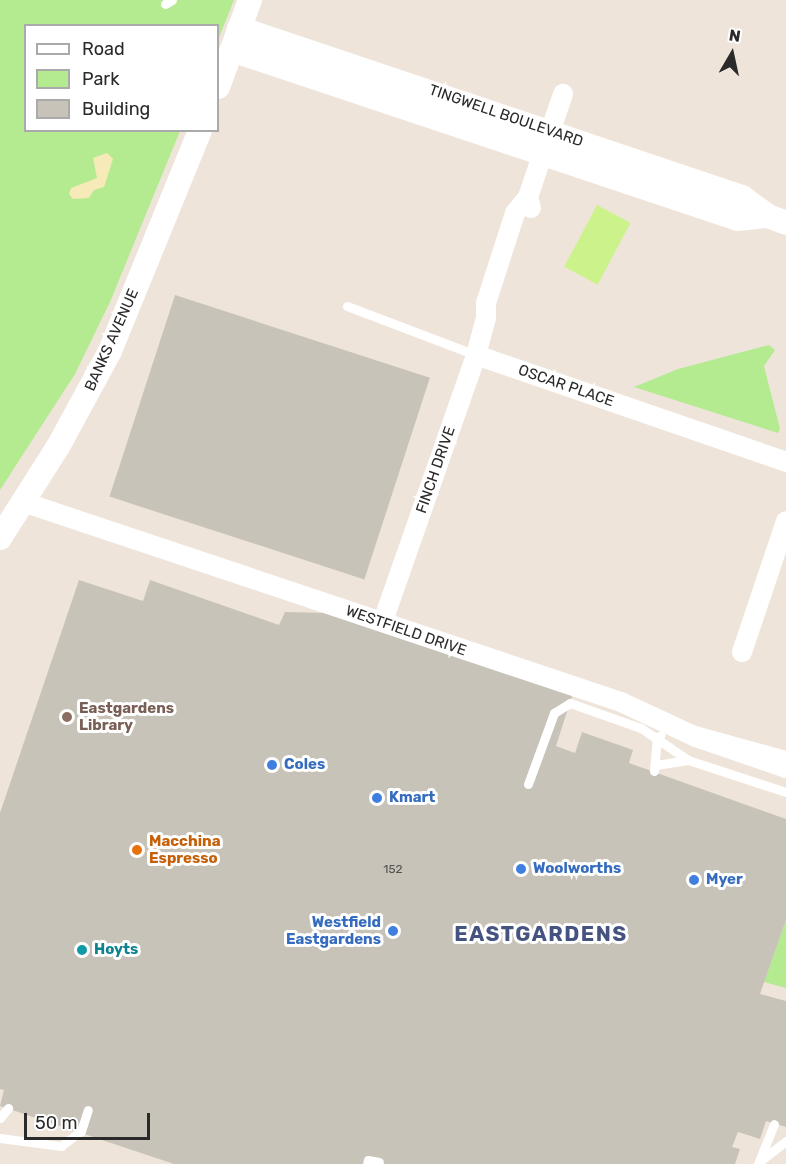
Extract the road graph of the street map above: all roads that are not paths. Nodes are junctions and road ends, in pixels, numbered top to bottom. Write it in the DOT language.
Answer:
graph roads {
  1 [pos="250,0"];
  2 [pos="235,39"];
  3 [pos="219,84"];
  4 [pos="563,94"];
  5 [pos="199,132"];
  6 [pos="545,143"];
  7 [pos="777,219"];
  8 [pos="347,306"];
  9 [pos="476,355"];
  10 [pos="786,462"];
  11 [pos="23,502"];
  12 [pos="786,521"];
  13 [pos="0,538"];
  14 [pos="382,621"];
  15 [pos="742,652"];
  16 [pos="657,737"];
  17 [pos="786,755"];
  18 [pos="688,760"];
  19 [pos="786,768"];
  20 [pos="528,784"];
  21 [pos="786,792"];
  22 [pos="8,1108"];
  23 [pos="88,1110"];
  24 [pos="0,1118"];
  25 [pos="774,1124"];
  26 [pos="0,1138"];
  27 [pos="786,1141"];
  28 [pos="379,1162"];
  29 [pos="758,1163"];
  30 [pos="367,1164"];
  1 -- 2 [label="street"];
  2 -- 3 [label="street"];
  2 -- 6 [label="street, TINGWELL BOULEVARD"];
  4 -- 6 [label="street, FINCH DRIVE"];
  5 -- 11 [label="street, BANKS AVENUE"];
  6 -- 7 [label="street, TINGWELL BOULEVARD"];
  6 -- 9 [label="street, FINCH DRIVE"];
  8 -- 9 [label="lane, OSCAR PLACE"];
  9 -- 10 [label="street, OSCAR PLACE"];
  9 -- 14 [label="street, FINCH DRIVE"];
  11 -- 13 [label="street, BANKS AVENUE"];
  11 -- 14 [label="street, WESTFIELD DRIVE"];
  12 -- 15 [label="street"];
  14 -- 19 [label="street, WESTFIELD DRIVE"];
  16 -- 17 [label="lane"];
  16 -- 18 [label="lane"];
  16 -- 18 [label="lane"];
  16 -- 20 [label="lane"];
  18 -- 21 [label="lane"];
  22 -- 24 [label="lane"];
  23 -- 26 [label="lane"];
  25 -- 29 [label="lane"];
  27 -- 29 [label="lane"];
  28 -- 30 [label="lane"];
}
